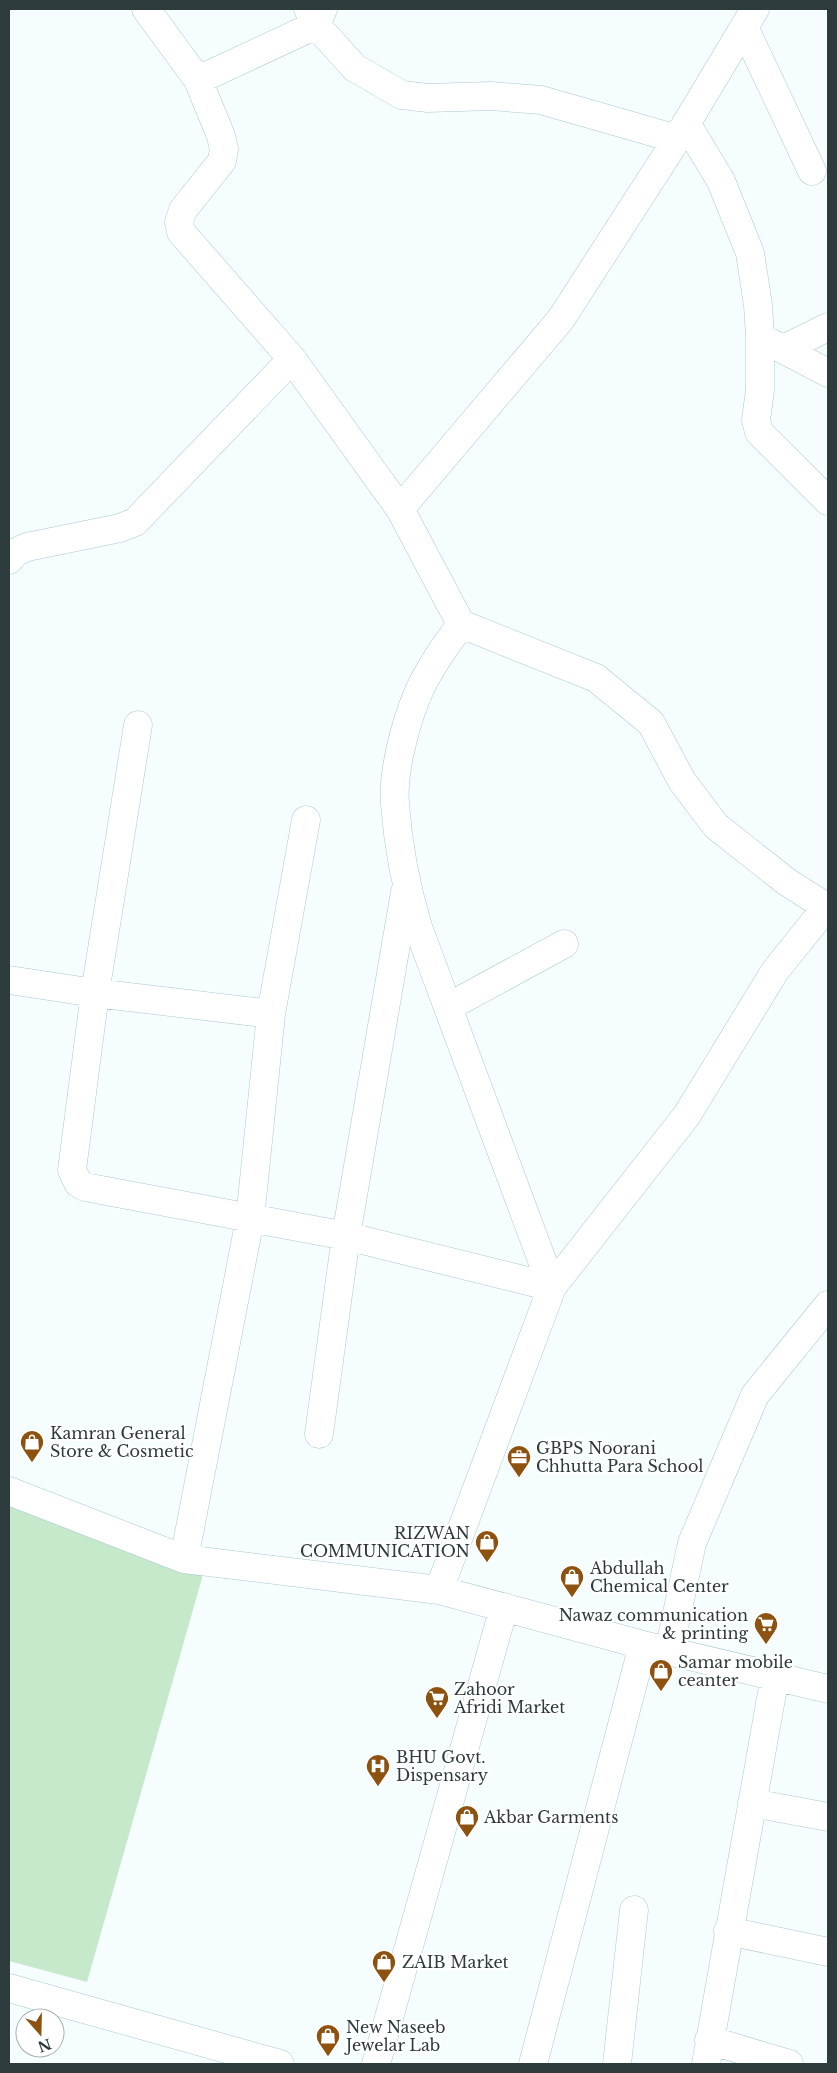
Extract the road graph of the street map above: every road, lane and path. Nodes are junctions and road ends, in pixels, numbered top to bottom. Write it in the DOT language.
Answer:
graph roads {
  1 [pos="146,9"];
  2 [pos="316,14"];
  3 [pos="750,18"];
  4 [pos="198,80"];
  5 [pos="681,131"];
  6 [pos="812,172"];
  7 [pos="828,327"];
  8 [pos="772,343"];
  9 [pos="292,359"];
  10 [pos="828,373"];
  11 [pos="828,501"];
  12 [pos="400,510"];
  13 [pos="9,560"];
  14 [pos="461,624"];
  15 [pos="138,725"];
  16 [pos="306,820"];
  17 [pos="406,886"];
  18 [pos="828,907"];
  19 [pos="564,944"];
  20 [pos="9,980"];
  21 [pos="95,994"];
  22 [pos="448,1007"];
  23 [pos="271,1014"];
  24 [pos="250,1219"];
  25 [pos="346,1236"];
  26 [pos="552,1287"];
  27 [pos="828,1305"];
  28 [pos="319,1434"];
  29 [pos="9,1491"];
  30 [pos="184,1559"];
  31 [pos="439,1590"];
  32 [pos="504,1607"];
  33 [pos="643,1645"];
  34 [pos="669,1651"];
  35 [pos="775,1676"];
  36 [pos="828,1689"];
  37 [pos="752,1803"];
  38 [pos="828,1817"];
  39 [pos="634,1910"];
  40 [pos="728,1931"];
  41 [pos="828,1952"];
  42 [pos="9,1988"];
  43 [pos="707,2052"];
  44 [pos="280,2064"];
  45 [pos="376,2064"];
  46 [pos="533,2064"];
  47 [pos="617,2064"];
  48 [pos="789,2064"];
  1 -- 4 [label="street"];
  2 -- 4 [label="street"];
  2 -- 5 [label="street"];
  3 -- 5 [label="street"];
  3 -- 6 [label="street"];
  4 -- 9 [label="street"];
  5 -- 8 [label="street"];
  5 -- 12 [label="street"];
  7 -- 8 [label="street"];
  8 -- 10 [label="street"];
  8 -- 11 [label="street"];
  9 -- 12 [label="street"];
  9 -- 13 [label="street"];
  12 -- 14 [label="street"];
  14 -- 17 [label="street"];
  14 -- 18 [label="street"];
  15 -- 21 [label="street"];
  16 -- 23 [label="street"];
  17 -- 22 [label="street"];
  17 -- 25 [label="street"];
  18 -- 26 [label="street"];
  19 -- 22 [label="street"];
  20 -- 21 [label="street"];
  21 -- 23 [label="street"];
  21 -- 24 [label="street"];
  22 -- 26 [label="street"];
  23 -- 24 [label="street"];
  24 -- 25 [label="street"];
  24 -- 30 [label="street"];
  25 -- 26 [label="street"];
  25 -- 28 [label="street"];
  26 -- 31 [label="street"];
  27 -- 34 [label="street"];
  29 -- 30 [label="street"];
  30 -- 31 [label="street"];
  31 -- 32 [label="street"];
  32 -- 33 [label="street"];
  32 -- 45 [label="street"];
  33 -- 34 [label="street"];
  33 -- 46 [label="street"];
  34 -- 35 [label="street"];
  35 -- 36 [label="street"];
  35 -- 37 [label="street"];
  37 -- 38 [label="street"];
  37 -- 40 [label="street"];
  39 -- 47 [label="street"];
  40 -- 41 [label="street"];
  40 -- 43 [label="street"];
  42 -- 44 [label="street"];
  43 -- 48 [label="street"];
}
